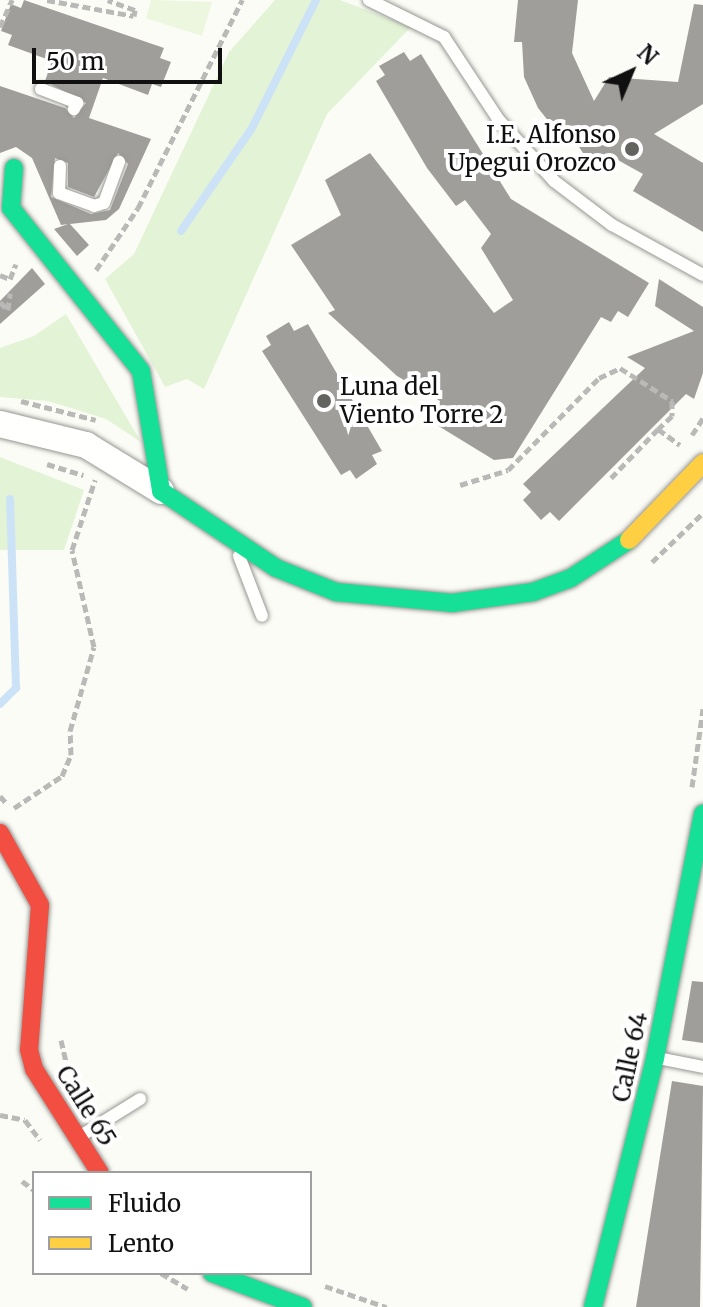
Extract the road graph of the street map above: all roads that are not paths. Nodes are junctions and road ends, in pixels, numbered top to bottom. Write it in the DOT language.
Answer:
graph roads {
  1 [pos="369,0"];
  2 [pos="41,89"];
  3 [pos="74,109"];
  4 [pos="119,162"];
  5 [pos="60,166"];
  6 [pos="14,168"];
  7 [pos="703,275"];
  8 [pos="2,412"];
  9 [pos="703,463"];
  10 [pos="161,491"];
  11 [pos="233,540"];
  12 [pos="262,616"];
  13 [pos="703,814"];
  14 [pos="1,834"];
  15 [pos="655,1058"];
  16 [pos="703,1067"];
  17 [pos="140,1099"];
  18 [pos="76,1139"];
  19 [pos="99,1171"];
  20 [pos="217,1275"];
  21 [pos="303,1307"];
  22 [pos="593,1307"];
  1 -- 7 [label="lane"];
  2 -- 3 [label="lane"];
  4 -- 5 [label="lane"];
  6 -- 10 [label="street"];
  8 -- 10 [label="street"];
  9 -- 11 [label="street"];
  10 -- 11 [label="street"];
  11 -- 12 [label="lane"];
  13 -- 15 [label="street, Calle 64"];
  14 -- 18 [label="street, Calle 65"];
  15 -- 16 [label="lane"];
  15 -- 22 [label="street, Calle 64"];
  17 -- 18 [label="lane"];
  18 -- 19 [label="street, Calle 65"];
  20 -- 21 [label="street"];
}
